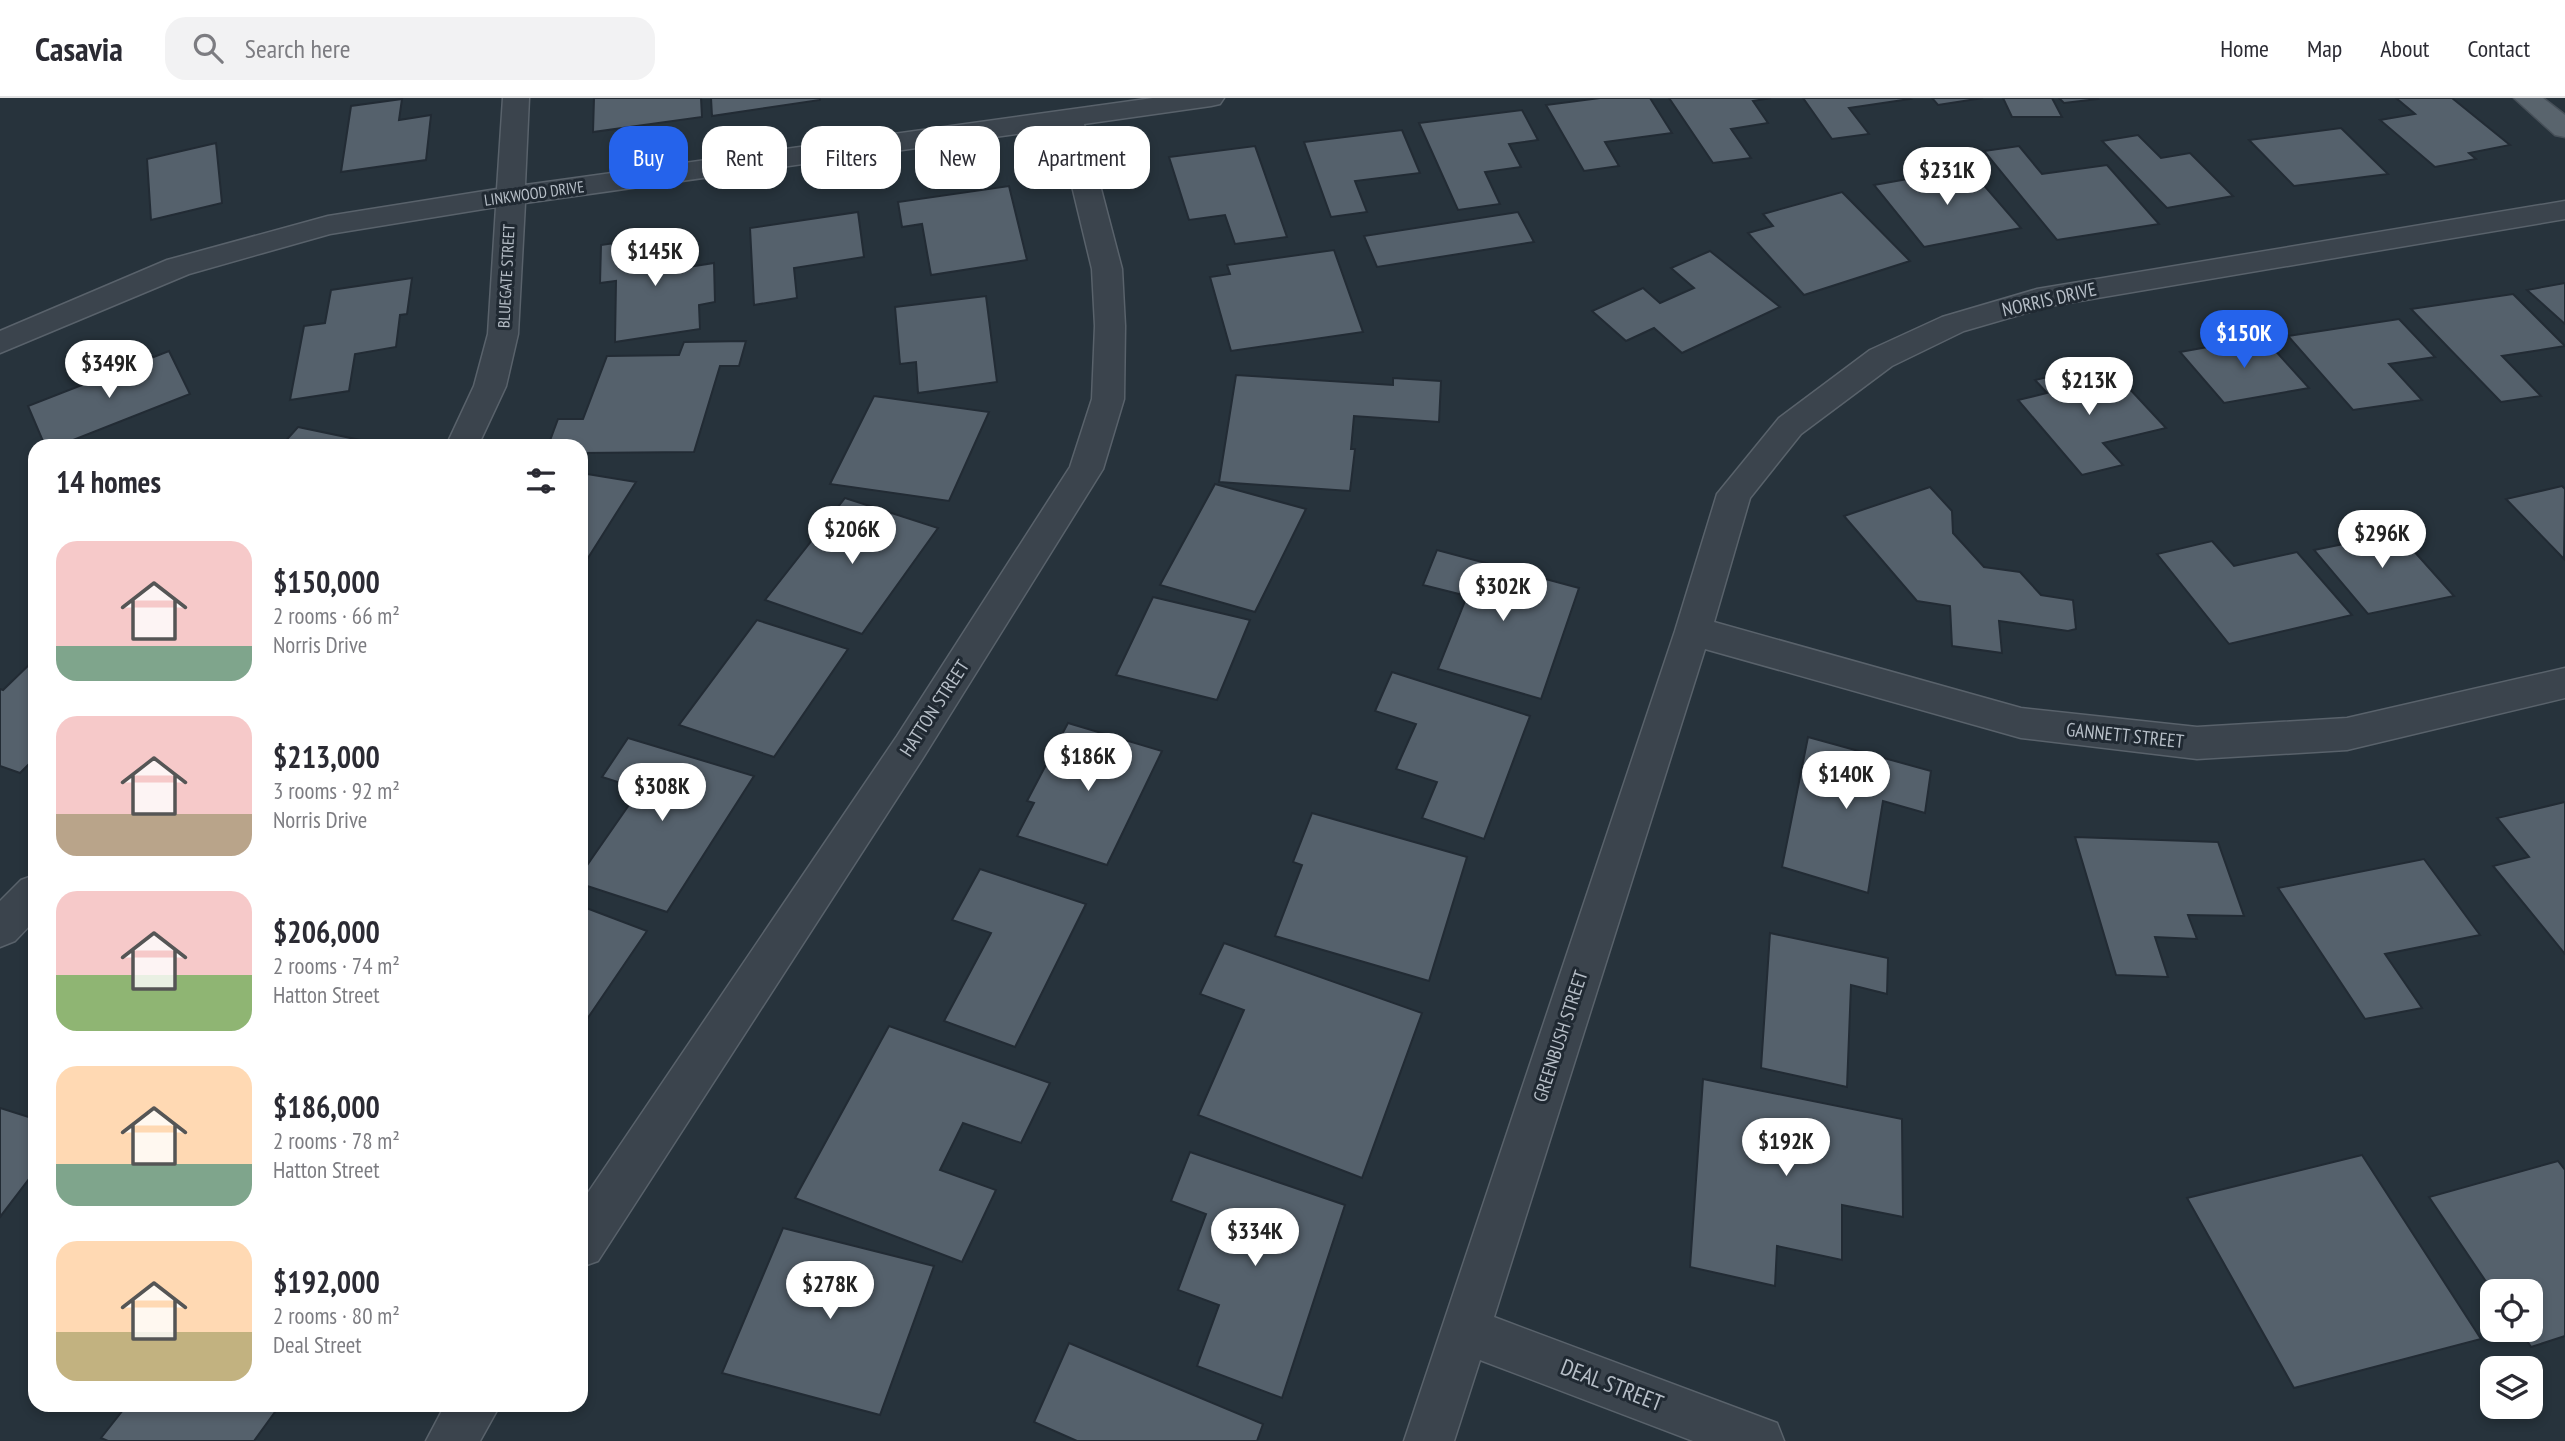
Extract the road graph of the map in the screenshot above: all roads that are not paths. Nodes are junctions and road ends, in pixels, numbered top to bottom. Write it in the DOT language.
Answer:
graph roads {
  1 [pos="516,98"];
  2 [pos="1211,98"];
  3 [pos="2527,98"];
  4 [pos="1069,119"];
  5 [pos="2565,129"];
  6 [pos="510,196"];
  7 [pos="2565,210"];
  8 [pos="0,343"];
  9 [pos="465,439"];
  10 [pos="1693,631"];
  11 [pos="2565,683"];
  12 [pos="28,900"];
  13 [pos="0,928"];
  14 [pos="588,1233"];
  15 [pos="1464,1329"];
  16 [pos="470,1412"];
  17 [pos="451,1441"];
  18 [pos="1429,1441"];
  19 [pos="1759,1441"];
  1 -- 6 [label="street, BLUEGATE STREET"];
  2 -- 4 [label="street, LINKWOOD DRIVE"];
  3 -- 5 [label="main road"];
  4 -- 6 [label="street, LINKWOOD DRIVE"];
  4 -- 14 [label="street, HATTON STREET"];
  6 -- 8 [label="street, LINKWOOD DRIVE"];
  6 -- 9 [label="street, BLUEGATE STREET"];
  7 -- 10 [label="street, NORRIS DRIVE"];
  10 -- 11 [label="street, GANNETT STREET"];
  10 -- 15 [label="street, GREENBUSH STREET"];
  12 -- 13 [label="street"];
  15 -- 18 [label="street, GREENBUSH STREET"];
  15 -- 19 [label="street, DEAL STREET"];
  16 -- 17 [label="street"];
}
